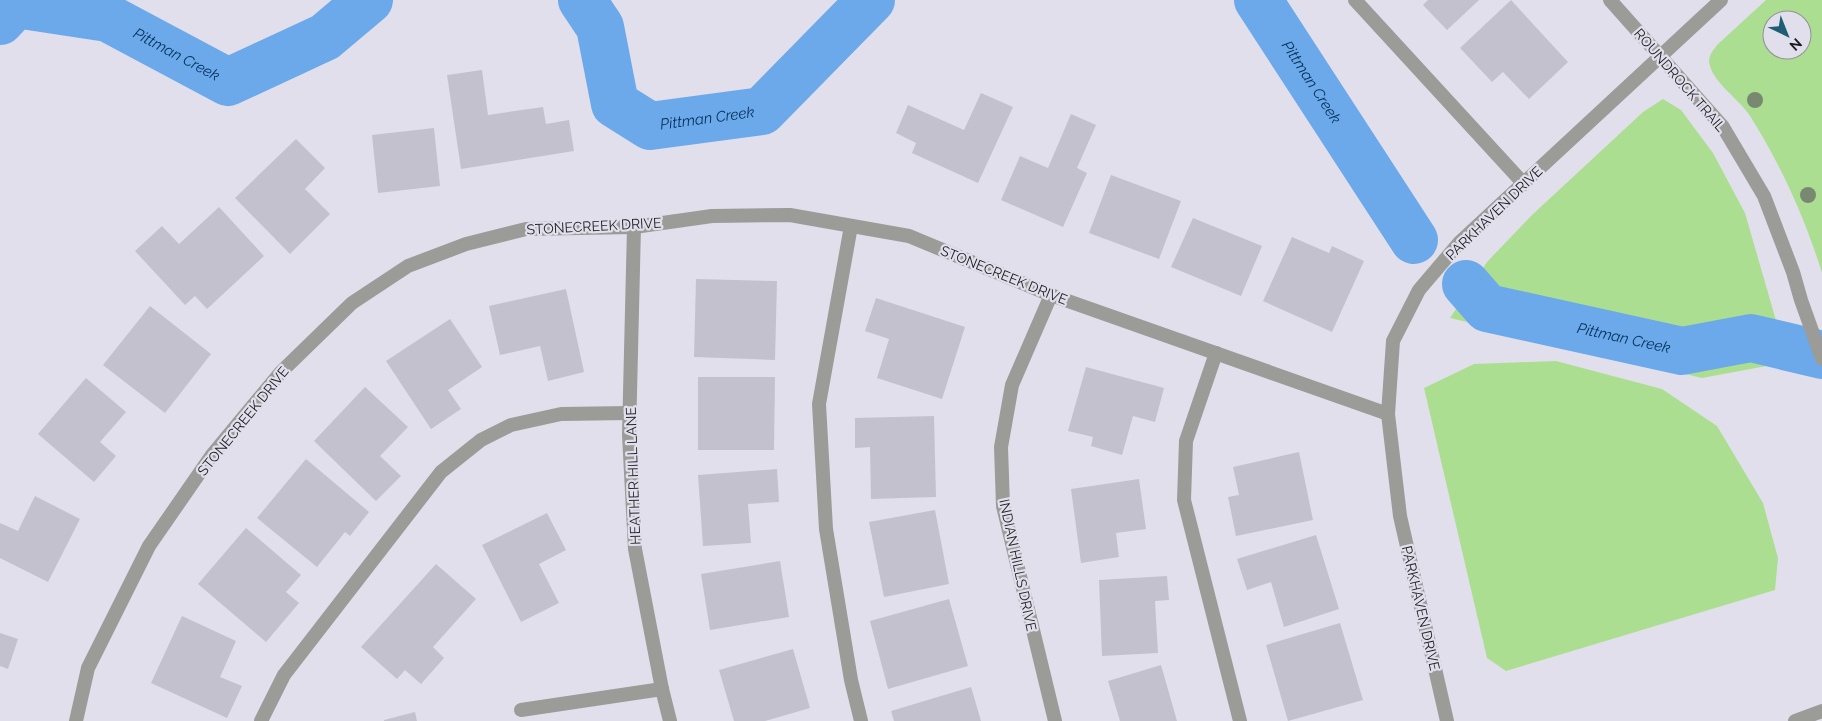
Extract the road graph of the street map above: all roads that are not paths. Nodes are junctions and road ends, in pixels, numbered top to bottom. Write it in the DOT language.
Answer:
graph roads {
  1 [pos="1355,0"];
  2 [pos="1610,0"];
  3 [pos="1721,0"];
  4 [pos="1660,55"];
  5 [pos="1524,184"];
  6 [pos="850,226"];
  7 [pos="634,227"];
  8 [pos="1051,295"];
  9 [pos="1216,353"];
  10 [pos="1822,359"];
  11 [pos="629,413"];
  12 [pos="1388,414"];
  13 [pos="662,689"];
  14 [pos="521,710"];
  15 [pos="1822,711"];
  16 [pos="76,721"];
  17 [pos="261,721"];
  18 [pos="670,721"];
  19 [pos="861,721"];
  20 [pos="1055,721"];
  21 [pos="1240,721"];
  22 [pos="1447,721"];
  23 [pos="1795,721"];
  1 -- 5 [label="street"];
  2 -- 4 [label="street, ROUNDROCK TRAIL"];
  3 -- 4 [label="street, PARKHAVEN DRIVE"];
  4 -- 5 [label="street, PARKHAVEN DRIVE"];
  4 -- 10 [label="street, ROUNDROCK TRAIL"];
  5 -- 12 [label="street, PARKHAVEN DRIVE"];
  6 -- 7 [label="street, STONECREEK DRIVE"];
  6 -- 8 [label="street, STONECREEK DRIVE"];
  6 -- 19 [label="street"];
  7 -- 11 [label="street, HEATHER HILL LANE"];
  7 -- 16 [label="street, STONECREEK DRIVE"];
  8 -- 9 [label="street, STONECREEK DRIVE"];
  8 -- 20 [label="street, INDIAN HILLS DRIVE"];
  9 -- 12 [label="street, STONECREEK DRIVE"];
  9 -- 21 [label="street"];
  11 -- 13 [label="street, HEATHER HILL LANE"];
  11 -- 17 [label="street"];
  12 -- 22 [label="street, PARKHAVEN DRIVE"];
  13 -- 14 [label="street"];
  13 -- 18 [label="street, HEATHER HILL LANE"];
  15 -- 23 [label="street"];
}
